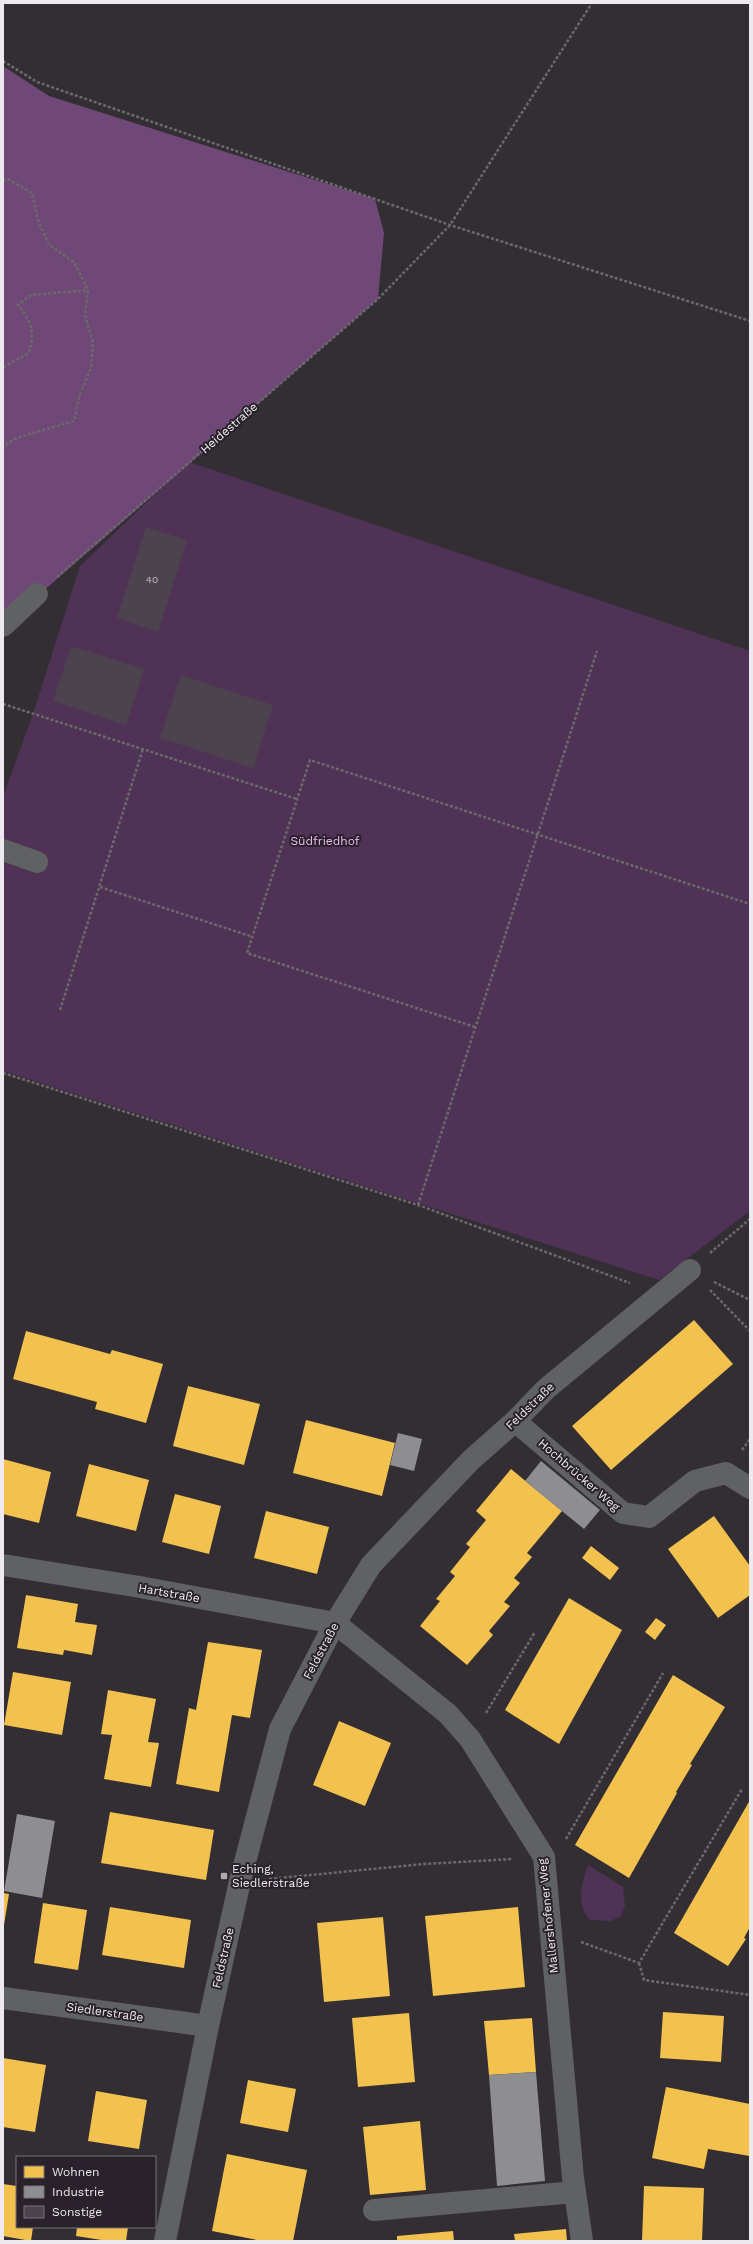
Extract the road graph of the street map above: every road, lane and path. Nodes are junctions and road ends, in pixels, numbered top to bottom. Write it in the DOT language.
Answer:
graph roads {
  1 [pos="592,3"];
  2 [pos="3,61"];
  3 [pos="3,181"];
  4 [pos="450,225"];
  5 [pos="88,290"];
  6 [pos="750,320"];
  7 [pos="3,367"];
  8 [pos="3,447"];
  9 [pos="38,594"];
  10 [pos="3,626"];
  11 [pos="597,651"];
  12 [pos="3,704"];
  13 [pos="143,749"];
  14 [pos="297,799"];
  15 [pos="537,834"];
  16 [pos="3,850"];
  17 [pos="37,862"];
  18 [pos="100,887"];
  19 [pos="750,904"];
  20 [pos="253,937"];
  21 [pos="60,1010"];
  22 [pos="475,1027"];
  23 [pos="3,1074"];
  24 [pos="418,1205"];
  25 [pos="750,1219"];
  26 [pos="690,1270"];
  27 [pos="659,1296"];
  28 [pos="750,1300"];
  29 [pos="750,1332"];
  30 [pos="515,1421"];
  31 [pos="750,1488"];
  32 [pos="3,1565"];
  33 [pos="335,1624"];
  34 [pos="535,1632"];
  35 [pos="663,1673"];
  36 [pos="470,1739"];
  37 [pos="742,1789"];
  38 [pos="544,1857"];
  39 [pos="240,1881"];
  40 [pos="579,1942"];
  41 [pos="639,1963"];
  42 [pos="750,1995"];
  43 [pos="3,1998"];
  44 [pos="208,2026"];
  45 [pos="575,2192"];
  46 [pos="374,2210"];
  47 [pos="165,2241"];
  48 [pos="582,2241"];
  1 -- 4 [label="path, Heidestraße"];
  2 -- 4 [label="path"];
  3 -- 5 [label="path"];
  4 -- 6 [label="path"];
  4 -- 9 [label="path, Heidestraße"];
  5 -- 7 [label="path"];
  5 -- 8 [label="path"];
  9 -- 10 [label="street"];
  11 -- 15 [label="path"];
  12 -- 13 [label="path"];
  13 -- 14 [label="path"];
  13 -- 18 [label="path"];
  14 -- 15 [label="path"];
  14 -- 20 [label="path"];
  15 -- 19 [label="path"];
  15 -- 22 [label="path"];
  16 -- 17 [label="street"];
  18 -- 20 [label="path"];
  18 -- 21 [label="path"];
  20 -- 22 [label="path"];
  22 -- 24 [label="path"];
  23 -- 24 [label="path"];
  24 -- 27 [label="path"];
  25 -- 26 [label="path"];
  26 -- 27 [label="street, Feldstraße"];
  26 -- 28 [label="path"];
  26 -- 29 [label="path"];
  27 -- 30 [label="street, Feldstraße"];
  30 -- 31 [label="street, Hochbrücker Weg"];
  30 -- 33 [label="street, Feldstraße"];
  32 -- 33 [label="street, Hartstraße"];
  33 -- 36 [label="street, Mallershofener Weg"];
  33 -- 39 [label="street, Feldstraße"];
  34 -- 36 [label="path"];
  35 -- 38 [label="path"];
  36 -- 38 [label="street, Mallershofener Weg"];
  37 -- 41 [label="path"];
  38 -- 39 [label="path"];
  38 -- 45 [label="street, Mallershofener Weg"];
  39 -- 44 [label="street, Feldstraße"];
  40 -- 41 [label="path"];
  41 -- 42 [label="path"];
  43 -- 44 [label="street, Siedlerstraße"];
  44 -- 47 [label="street, Feldstraße"];
  45 -- 46 [label="street"];
  45 -- 48 [label="street, Mallershofener Weg"];
}
